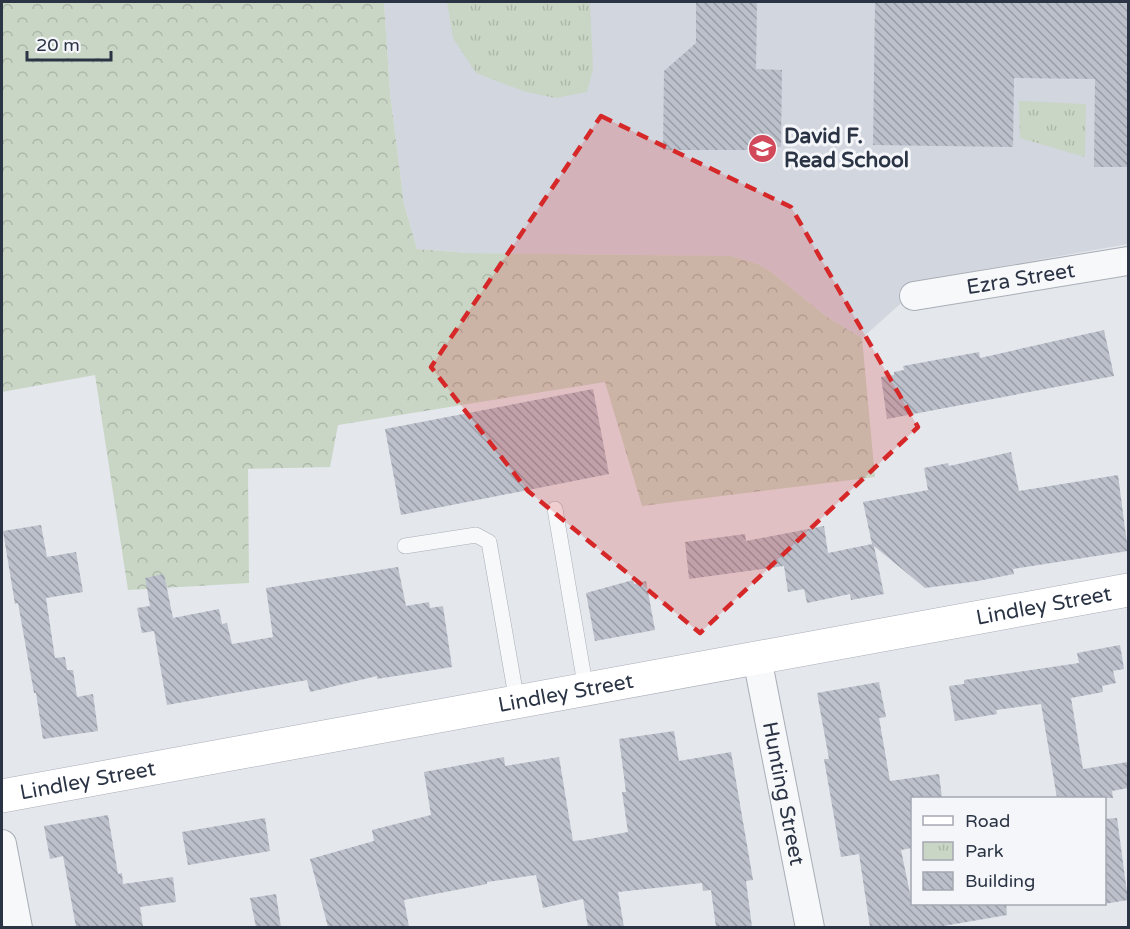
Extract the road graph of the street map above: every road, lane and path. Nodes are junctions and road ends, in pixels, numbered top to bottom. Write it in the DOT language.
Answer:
graph roads {
  1 [pos="1128,261"];
  2 [pos="914,297"];
  3 [pos="555,509"];
  4 [pos="405,546"];
  5 [pos="1128,590"];
  6 [pos="757,658"];
  7 [pos="586,690"];
  8 [pos="517,702"];
  9 [pos="2,796"];
  10 [pos="2,844"];
  11 [pos="18,927"];
  12 [pos="810,927"];
  1 -- 2 [label="street, Ezra Street"];
  3 -- 7 [label="lane"];
  4 -- 8 [label="lane"];
  5 -- 6 [label="main road, Lindley Street"];
  6 -- 7 [label="main road, Lindley Street"];
  6 -- 12 [label="street, Hunting Street"];
  7 -- 8 [label="main road, Lindley Street"];
  8 -- 9 [label="main road, Lindley Street"];
  10 -- 11 [label="street"];
}
